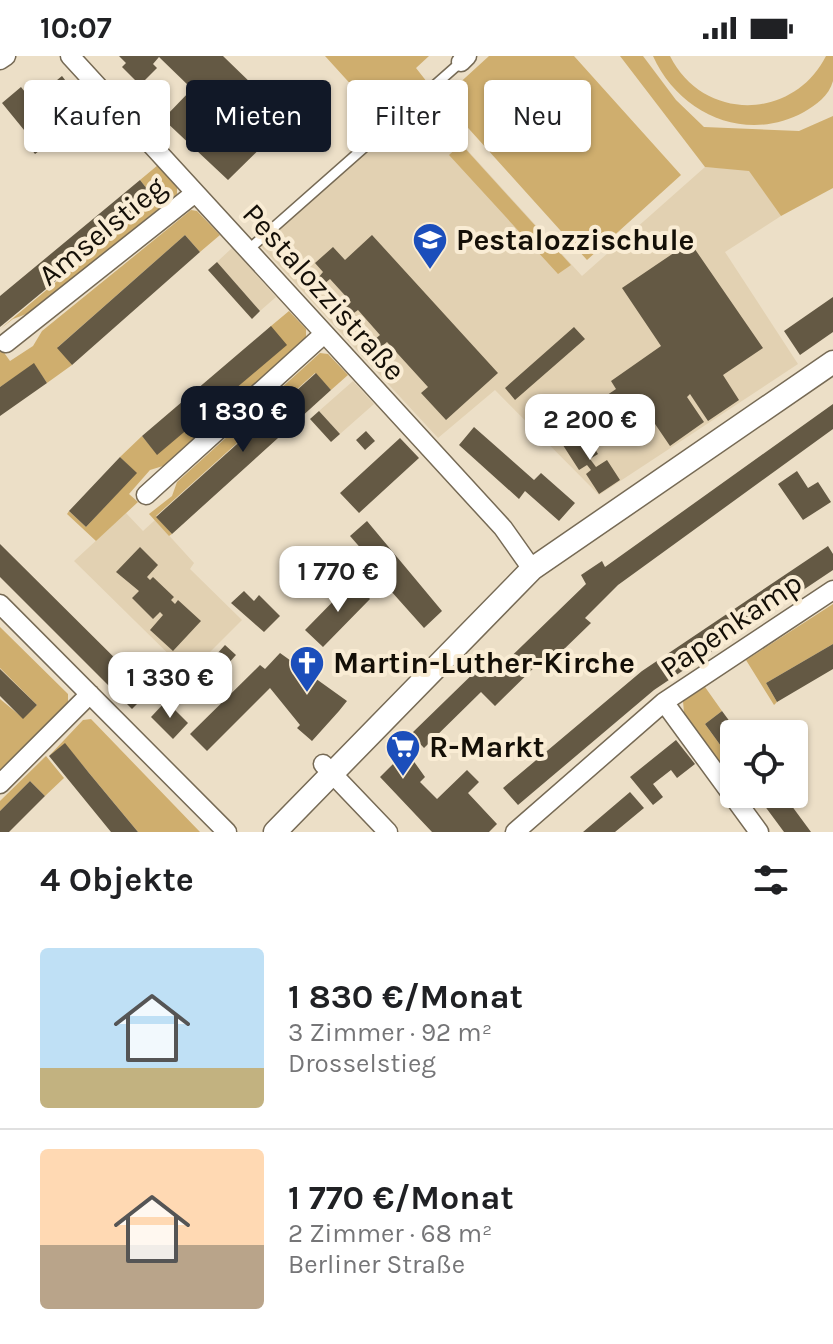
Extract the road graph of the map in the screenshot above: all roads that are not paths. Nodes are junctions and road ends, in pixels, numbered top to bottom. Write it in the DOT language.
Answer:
graph roads {
  1 [pos="6,56"];
  2 [pos="70,56"];
  3 [pos="464,59"];
  4 [pos="0,60"];
  5 [pos="195,193"];
  6 [pos="248,250"];
  7 [pos="324,334"];
  8 [pos="6,343"];
  9 [pos="833,362"];
  10 [pos="146,495"];
  11 [pos="532,569"];
  12 [pos="833,590"];
  13 [pos="0,604"];
  14 [pos="90,694"];
  15 [pos="664,702"];
  16 [pos="328,769"];
  17 [pos="0,784"];
  18 [pos="227,832"];
  19 [pos="260,832"];
  20 [pos="275,832"];
  21 [pos="388,832"];
  22 [pos="515,832"];
  23 [pos="759,832"];
  1 -- 4 [label="street"];
  2 -- 5 [label="street, Pestalozzistraße"];
  3 -- 6 [label="lane"];
  5 -- 6 [label="street, Pestalozzistraße"];
  5 -- 8 [label="street, Amselstieg"];
  6 -- 7 [label="street, Pestalozzistraße"];
  7 -- 10 [label="street"];
  7 -- 11 [label="street, Pestalozzistraße"];
  9 -- 11 [label="street"];
  11 -- 16 [label="street"];
  12 -- 15 [label="street, Papenkamp"];
  13 -- 14 [label="street"];
  14 -- 17 [label="street"];
  14 -- 18 [label="street"];
  15 -- 22 [label="street, Papenkamp"];
  15 -- 23 [label="street"];
  16 -- 19 [label="street"];
  16 -- 20 [label="street"];
  16 -- 21 [label="street"];
}
